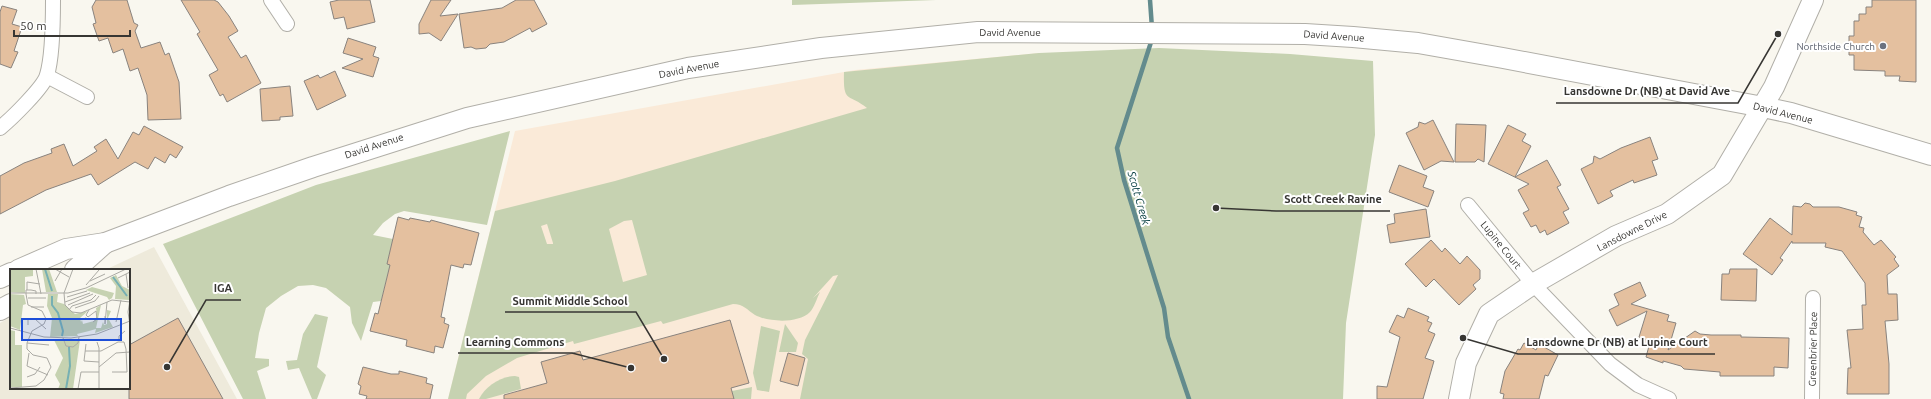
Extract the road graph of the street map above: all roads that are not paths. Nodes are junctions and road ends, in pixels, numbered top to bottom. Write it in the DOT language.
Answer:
graph roads {
  1 [pos="53,0"];
  2 [pos="271,0"];
  3 [pos="1813,0"];
  4 [pos="287,24"];
  5 [pos="47,76"];
  6 [pos="87,97"];
  7 [pos="1763,107"];
  8 [pos="0,128"];
  9 [pos="1931,155"];
  10 [pos="1468,205"];
  11 [pos="105,243"];
  12 [pos="20,269"];
  13 [pos="76,269"];
  14 [pos="10,273"];
  15 [pos="0,278"];
  16 [pos="1533,284"];
  17 [pos="1813,298"];
  18 [pos="10,305"];
  19 [pos="0,310"];
  20 [pos="1459,399"];
  21 [pos="1669,399"];
  22 [pos="1812,399"];
  1 -- 5 [label="street"];
  2 -- 4 [label="street"];
  3 -- 7 [label="main road, Lansdowne Drive"];
  5 -- 6 [label="street"];
  5 -- 8 [label="street"];
  7 -- 9 [label="main road, David Avenue"];
  7 -- 11 [label="main road, David Avenue"];
  7 -- 16 [label="main road, Lansdowne Drive"];
  10 -- 16 [label="street, Lupine Court"];
  11 -- 12 [label="main road, David Avenue"];
  11 -- 13 [label="main road, David Avenue"];
  14 -- 15 [label="main road"];
  16 -- 20 [label="main road, Lansdowne Drive"];
  16 -- 21 [label="street"];
  17 -- 22 [label="street, Greenbrier Place"];
  18 -- 19 [label="main road"];
}
